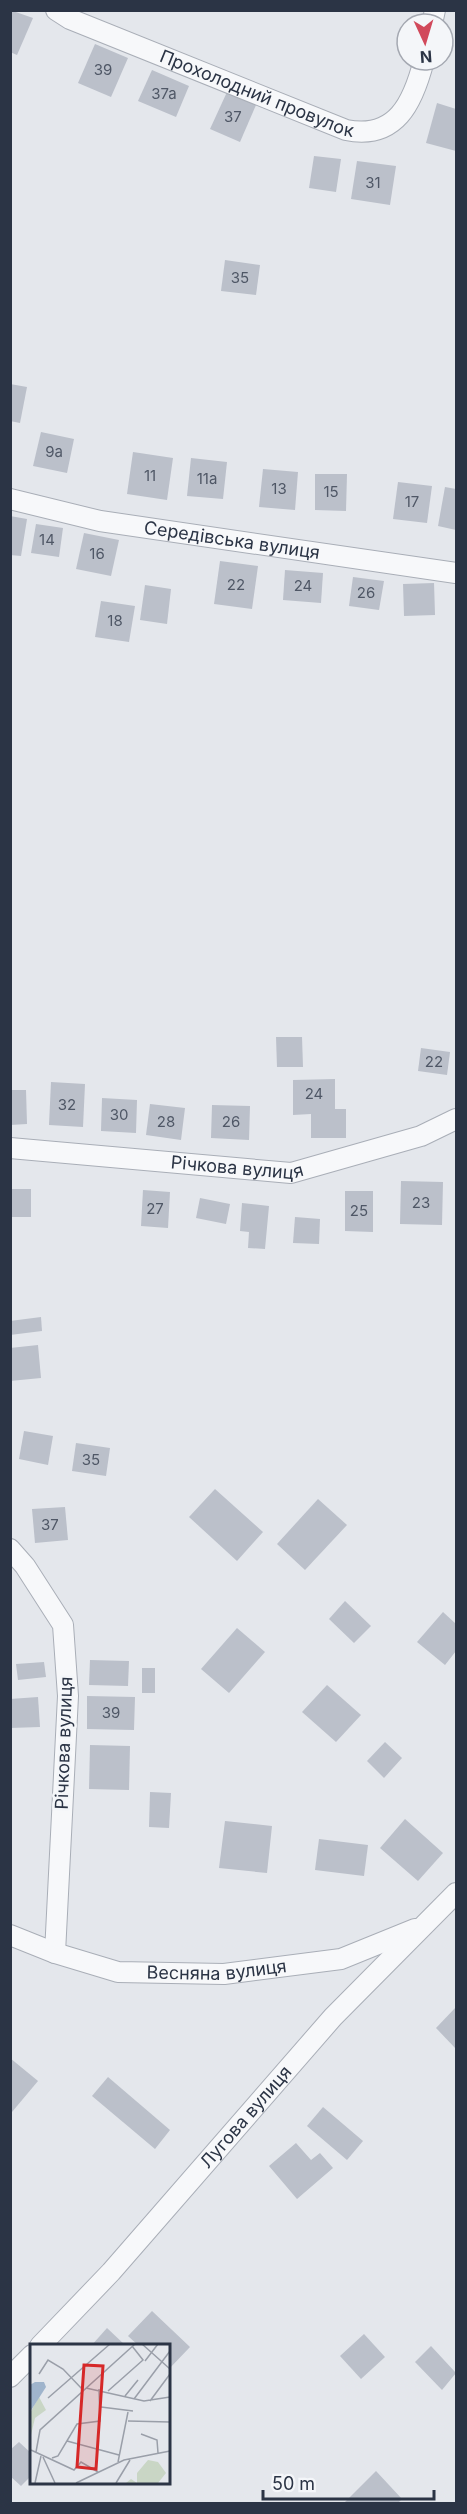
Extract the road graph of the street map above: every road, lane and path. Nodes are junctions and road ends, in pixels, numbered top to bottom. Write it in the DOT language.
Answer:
graph roads {
  1 [pos="56,10"];
  2 [pos="421,72"];
  3 [pos="10,499"];
  4 [pos="456,573"];
  5 [pos="456,1119"];
  6 [pos="10,1148"];
  7 [pos="10,1549"];
  8 [pos="456,1894"];
  9 [pos="424,1926"];
  10 [pos="10,1935"];
  11 [pos="55,1953"];
  12 [pos="42,2344"];
  13 [pos="30,2357"];
  14 [pos="10,2377"];
  1 -- 2 [label="street, Прохолодний провулок"];
  3 -- 4 [label="street, Середівська вулиця"];
  5 -- 6 [label="street, Річкова вулиця"];
  7 -- 11 [label="street, Річкова вулиця"];
  8 -- 9 [label="street, Лугова вулиця"];
  9 -- 11 [label="street, Весняна вулиця"];
  9 -- 12 [label="street, Лугова вулиця"];
  10 -- 11 [label="street, Весняна вулиця"];
  13 -- 14 [label="street"];
}
